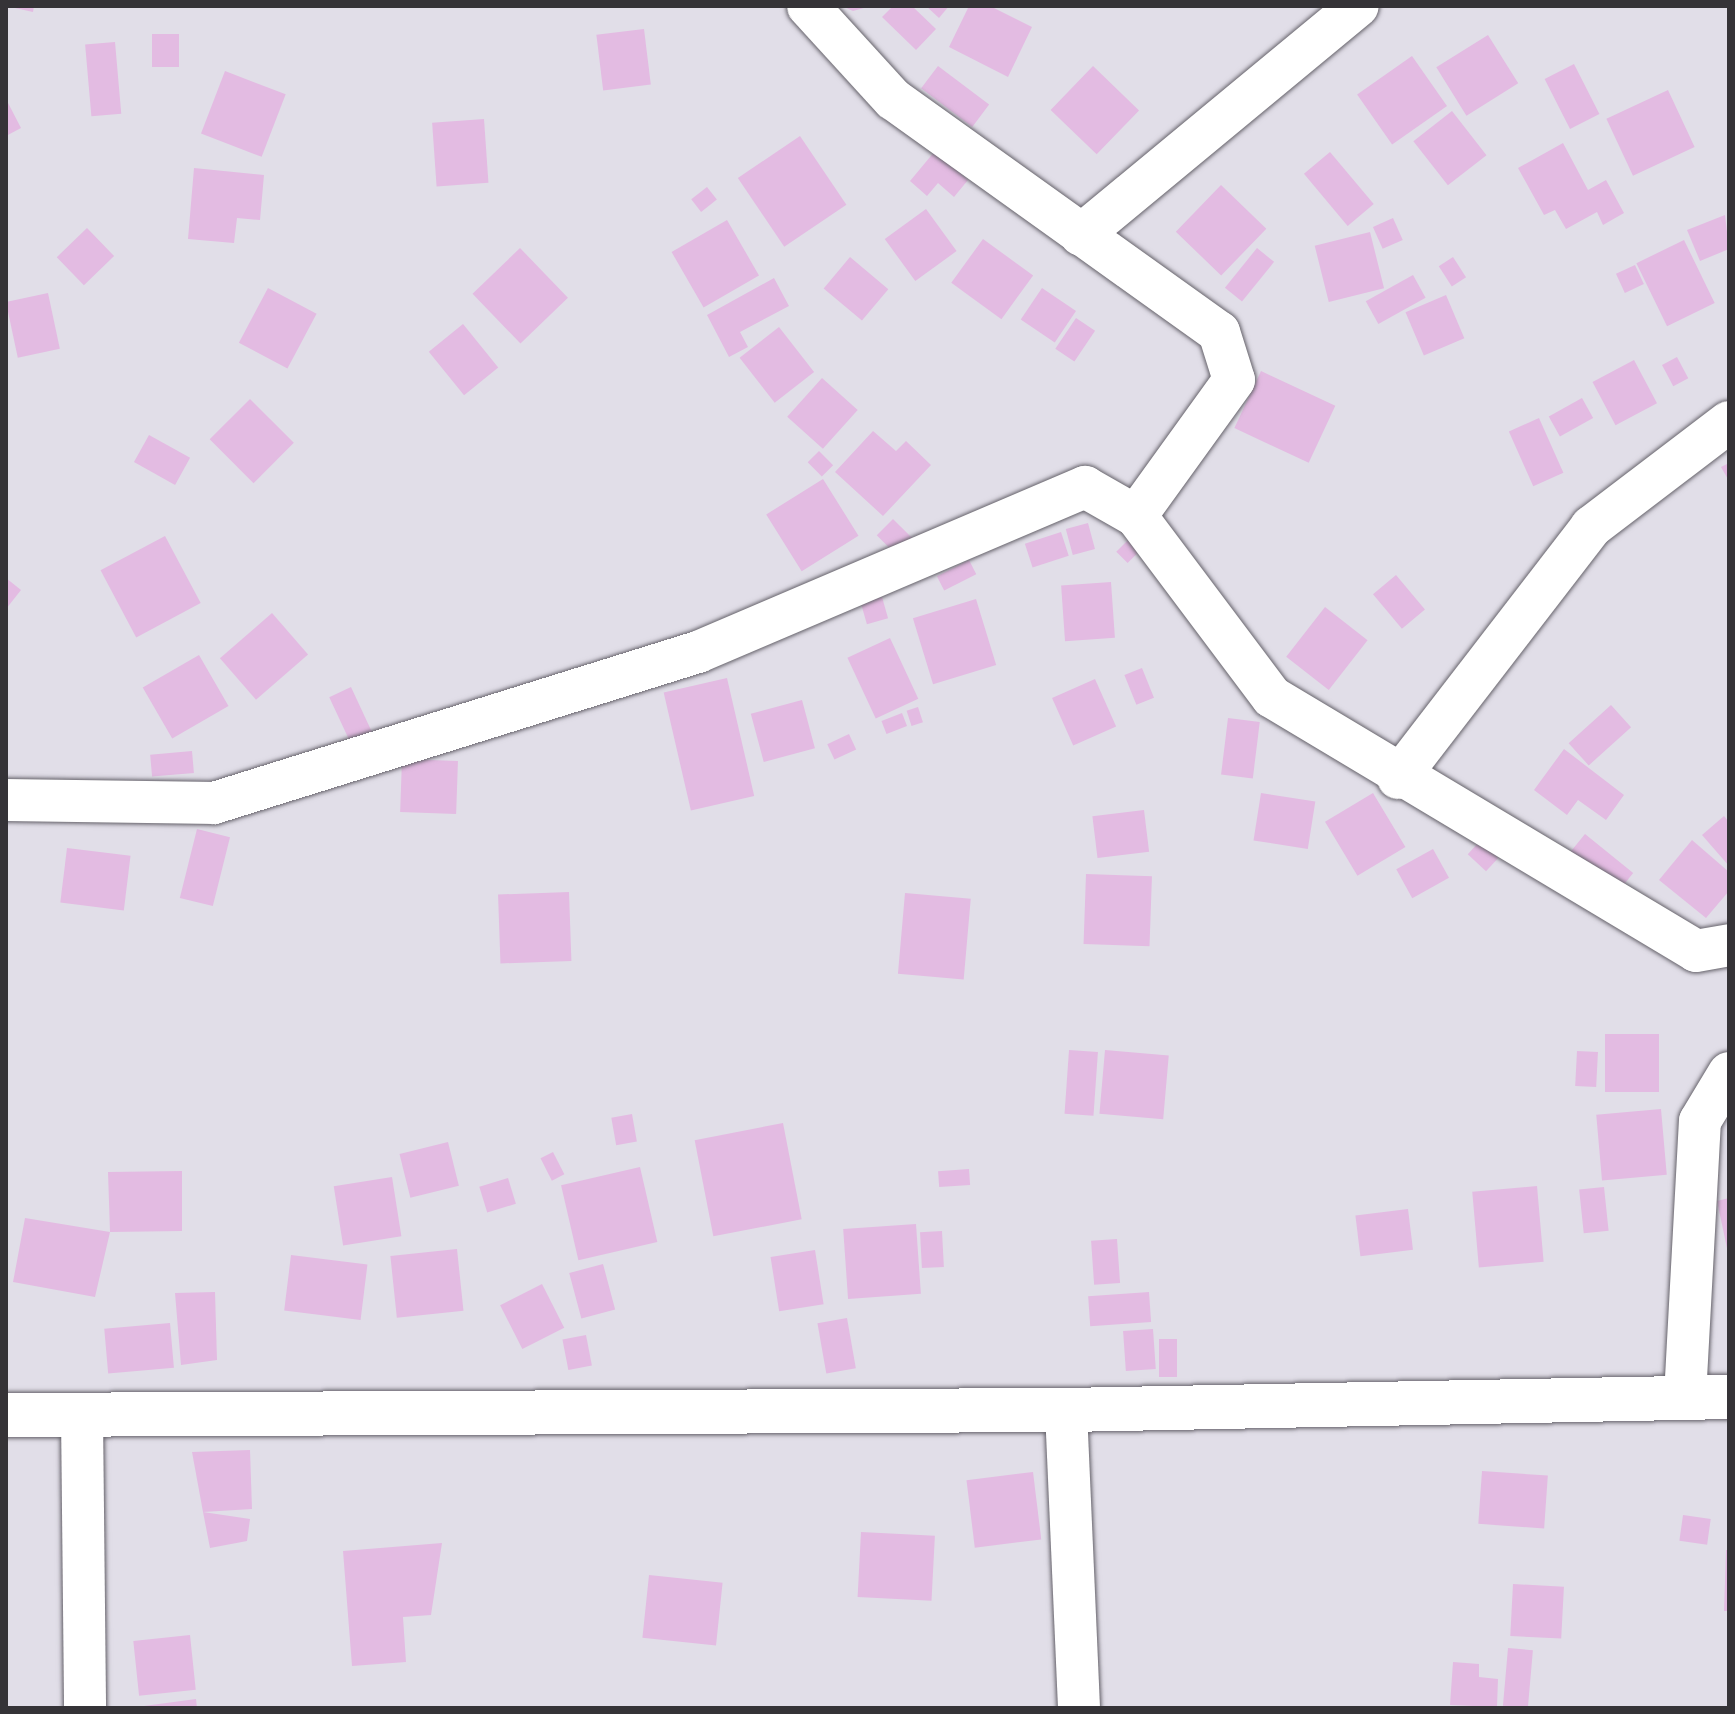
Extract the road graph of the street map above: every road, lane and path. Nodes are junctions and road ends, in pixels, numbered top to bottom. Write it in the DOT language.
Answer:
graph roads {
  1 [pos="808,6"];
  2 [pos="1358,6"];
  3 [pos="1081,235"];
  4 [pos="1729,422"];
  5 [pos="1136,516"];
  6 [pos="1398,778"];
  7 [pos="6,800"];
  8 [pos="1729,945"];
  9 [pos="1729,1073"];
  10 [pos="1685,1397"];
  11 [pos="1729,1397"];
  12 [pos="1066,1410"];
  13 [pos="6,1415"];
  14 [pos="82,1415"];
  15 [pos="85,1708"];
  16 [pos="1079,1708"];
  1 -- 3 [label="street"];
  2 -- 3 [label="street"];
  3 -- 5 [label="street"];
  4 -- 6 [label="street"];
  5 -- 6 [label="street"];
  5 -- 7 [label="street"];
  6 -- 8 [label="street"];
  9 -- 10 [label="street"];
  10 -- 11 [label="street"];
  10 -- 12 [label="street"];
  12 -- 14 [label="street"];
  12 -- 16 [label="street"];
  13 -- 14 [label="street"];
  14 -- 15 [label="street"];
}
